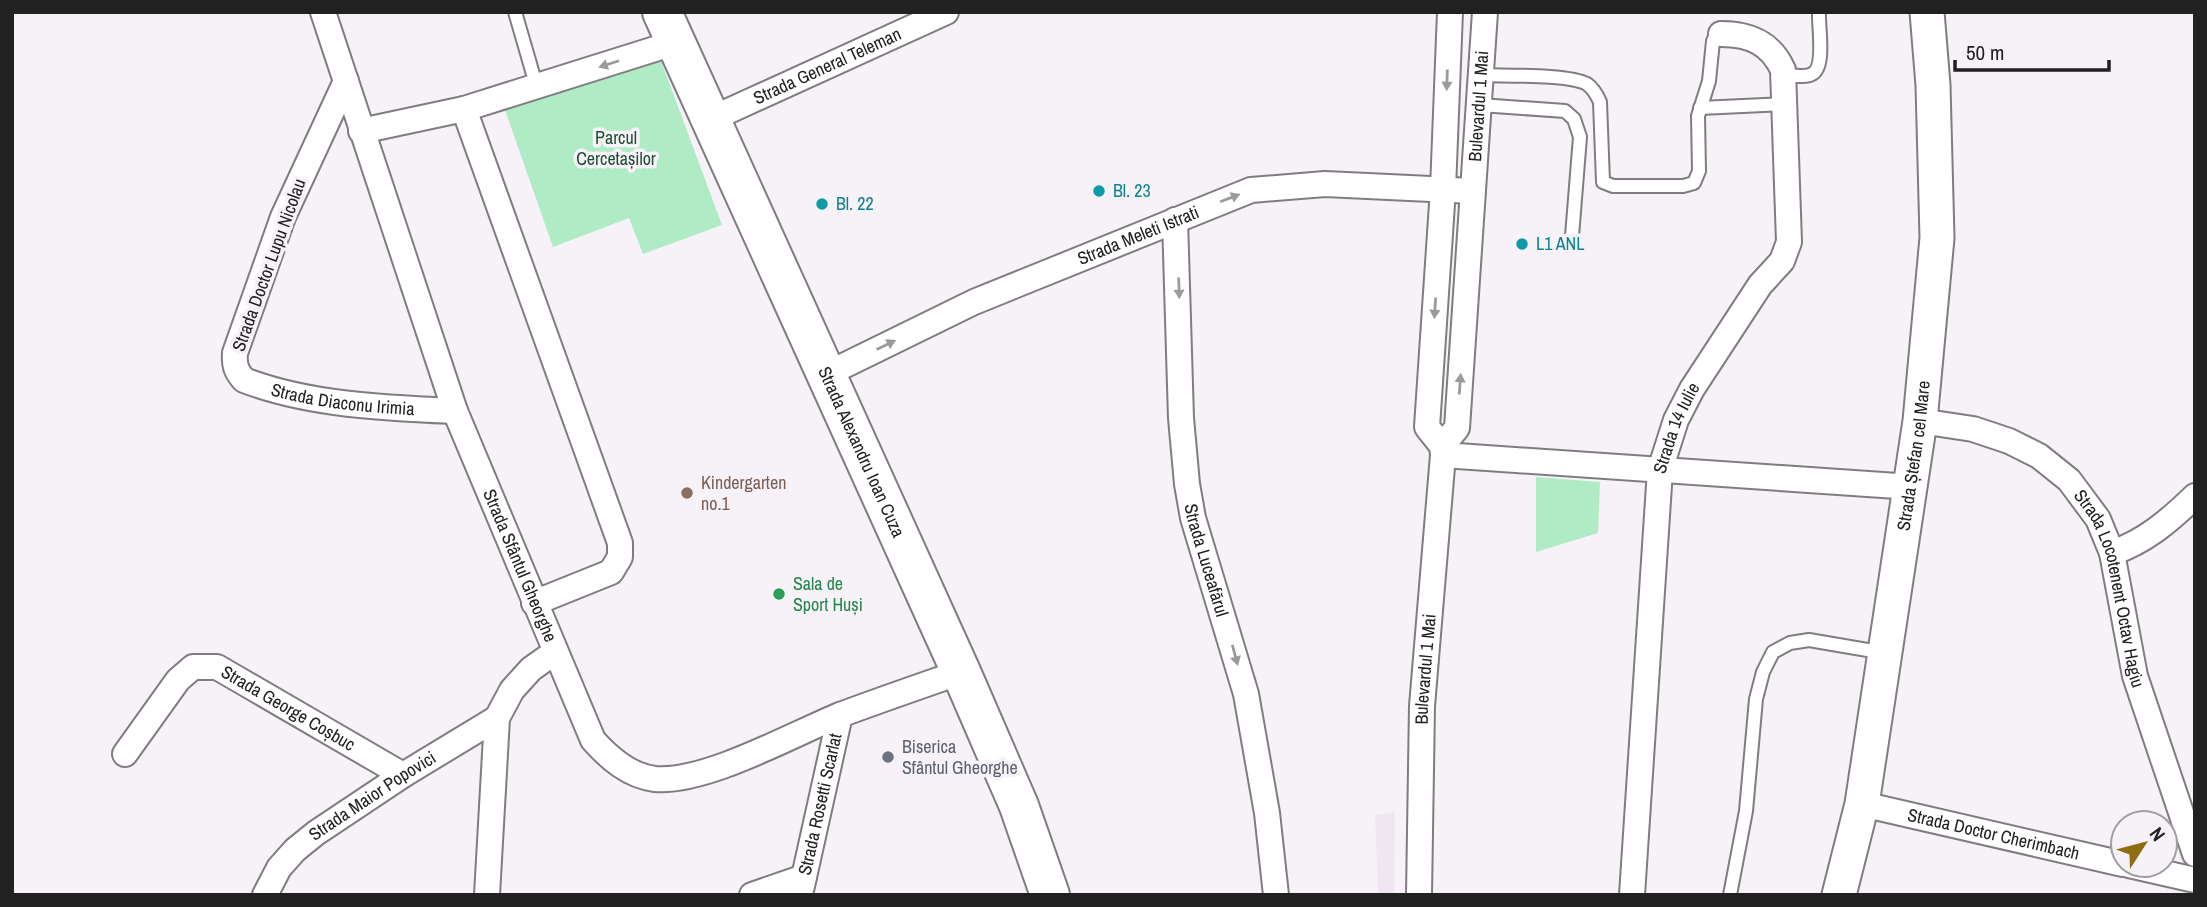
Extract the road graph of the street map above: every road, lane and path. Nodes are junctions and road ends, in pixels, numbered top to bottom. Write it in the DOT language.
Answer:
graph roads {
  1 [pos="323,12"];
  2 [pos="514,12"];
  3 [pos="946,12"];
  4 [pos="1450,12"];
  5 [pos="1485,12"];
  6 [pos="1819,12"];
  7 [pos="1927,12"];
  8 [pos="668,27"];
  9 [pos="1721,34"];
  10 [pos="1481,75"];
  11 [pos="1783,75"];
  12 [pos="346,81"];
  13 [pos="537,88"];
  14 [pos="1784,104"];
  15 [pos="1480,105"];
  16 [pos="1700,108"];
  17 [pos="464,109"];
  18 [pos="709,120"];
  19 [pos="361,131"];
  20 [pos="1443,188"];
  21 [pos="1473,191"];
  22 [pos="1175,220"];
  23 [pos="1572,236"];
  24 [pos="238,373"];
  25 [pos="825,374"];
  26 [pos="454,411"];
  27 [pos="1920,421"];
  28 [pos="1443,451"];
  29 [pos="1660,470"];
  30 [pos="1912,487"];
  31 [pos="2195,496"];
  32 [pos="2112,553"];
  33 [pos="534,603"];
  34 [pos="555,652"];
  35 [pos="1885,653"];
  36 [pos="961,672"];
  37 [pos="840,715"];
  38 [pos="497,718"];
  39 [pos="125,754"];
  40 [pos="403,775"];
  41 [pos="1862,804"];
  42 [pos="2195,855"];
  43 [pos="2109,861"];
  44 [pos="802,886"];
  45 [pos="265,895"];
  46 [pos="487,895"];
  47 [pos="752,895"];
  48 [pos="1050,895"];
  49 [pos="1276,895"];
  50 [pos="1419,895"];
  51 [pos="1632,895"];
  52 [pos="1730,895"];
  53 [pos="1839,895"];
  1 -- 12 [label="street, Strada Sfântul Gheorghe"];
  2 -- 13 [label="lane"];
  3 -- 18 [label="street, Strada General Teleman"];
  4 -- 20 [label="street, Bulevardul 1 Mai, one-way"];
  5 -- 10 [label="street, Bulevardul 1 Mai"];
  6 -- 11 [label="lane"];
  7 -- 27 [label="street, Strada Ștefan cel Mare"];
  8 -- 13 [label="street, one-way"];
  8 -- 18 [label="highway, Strada Alexandru Ioan Cuza"];
  9 -- 11 [label="street, Strada 14 Iulie"];
  9 -- 16 [label="lane"];
  10 -- 15 [label="street, Bulevardul 1 Mai"];
  10 -- 16 [label="lane"];
  11 -- 14 [label="street, Strada 14 Iulie"];
  12 -- 19 [label="street, Strada Sfântul Gheorghe"];
  12 -- 24 [label="street, Strada Doctor Lupu Nicolau"];
  13 -- 17 [label="street"];
  14 -- 16 [label="lane"];
  14 -- 29 [label="street, Strada 14 Iulie"];
  15 -- 21 [label="street, Bulevardul 1 Mai"];
  15 -- 23 [label="lane"];
  17 -- 19 [label="street"];
  17 -- 33 [label="street"];
  18 -- 25 [label="highway, Strada Alexandru Ioan Cuza"];
  19 -- 26 [label="street, Strada Sfântul Gheorghe"];
  20 -- 21 [label="street, Strada Meleti Istrati"];
  22 -- 20 [label="street, Strada Meleti Istrati, one-way"];
  20 -- 28 [label="street, Bulevardul 1 Mai, one-way"];
  28 -- 21 [label="street, Bulevardul 1 Mai, one-way"];
  25 -- 22 [label="street, Strada Meleti Istrati, one-way"];
  22 -- 49 [label="street, Strada Luceafărul, one-way"];
  24 -- 26 [label="street, Strada Diaconu Irimia"];
  25 -- 36 [label="highway, Strada Alexandru Ioan Cuza"];
  26 -- 33 [label="street, Strada Sfântul Gheorghe"];
  27 -- 30 [label="street, Strada Ștefan cel Mare"];
  27 -- 32 [label="street, Strada Locotenent Octav Hagiu"];
  28 -- 29 [label="street"];
  28 -- 50 [label="street, Bulevardul 1 Mai"];
  29 -- 30 [label="street"];
  29 -- 51 [label="street, Strada 14 Iulie"];
  30 -- 35 [label="street, Strada Ștefan cel Mare"];
  31 -- 32 [label="street"];
  32 -- 42 [label="street, Strada Locotenent Octav Hagiu"];
  33 -- 34 [label="street, Strada Sfântul Gheorghe"];
  34 -- 37 [label="street, Strada Sfântul Gheorghe"];
  34 -- 38 [label="street"];
  35 -- 41 [label="street, Strada Ștefan cel Mare"];
  35 -- 52 [label="lane"];
  36 -- 37 [label="street, Strada Sfântul Gheorghe"];
  36 -- 48 [label="highway, Strada Alexandru Ioan Cuza"];
  37 -- 44 [label="street, Strada Rosetti Scarlat"];
  38 -- 40 [label="street, Strada Maior Popovici"];
  38 -- 46 [label="street"];
  39 -- 40 [label="street, Strada George Coșbuc"];
  40 -- 45 [label="street, Strada Maior Popovici"];
  41 -- 43 [label="street, Strada Doctor Cherimbach"];
  41 -- 53 [label="street, Strada Ștefan cel Mare"];
  44 -- 47 [label="street"];
}
